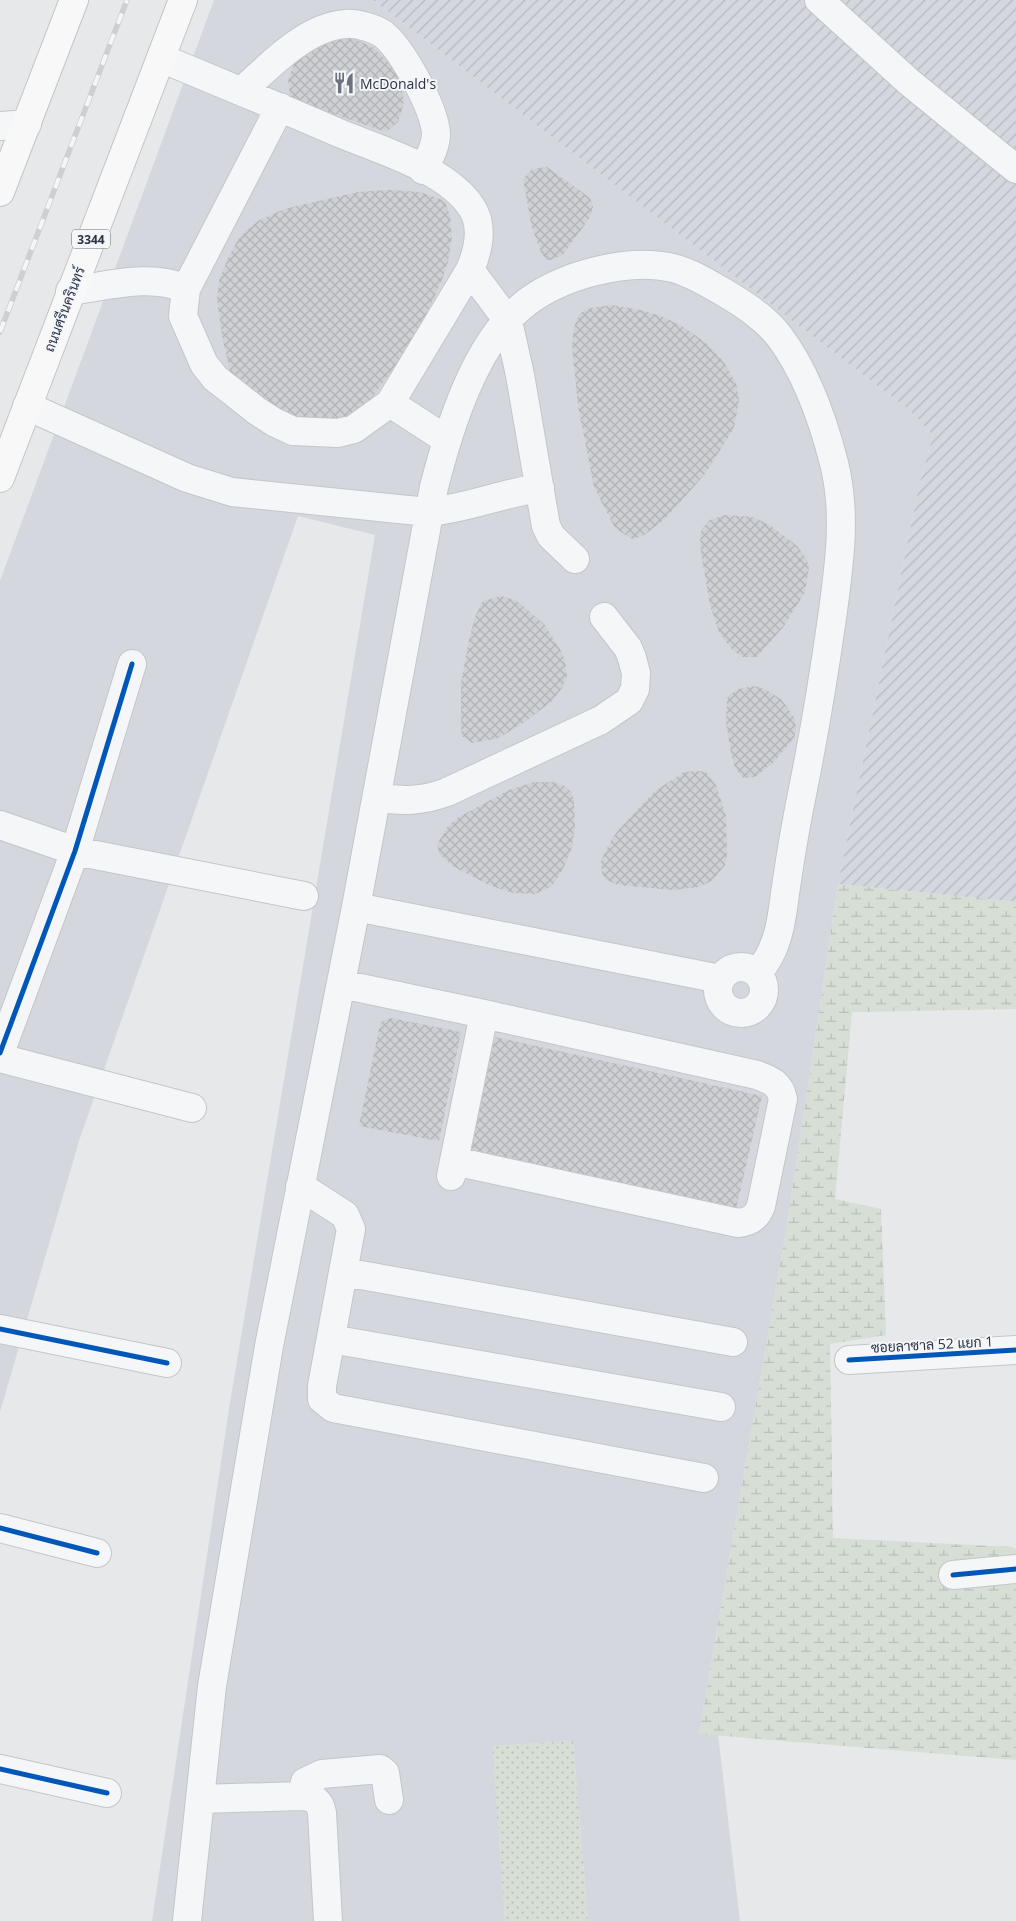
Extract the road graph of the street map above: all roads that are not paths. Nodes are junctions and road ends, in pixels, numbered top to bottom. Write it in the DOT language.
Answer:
graph roads {
  1 [pos="74,0"];
  2 [pos="182,0"];
  3 [pos="819,0"];
  4 [pos="161,58"];
  5 [pos="242,92"];
  6 [pos="280,107"];
  7 [pos="27,124"];
  8 [pos="0,126"];
  9 [pos="1016,169"];
  10 [pos="423,170"];
  11 [pos="0,192"];
  12 [pos="470,270"];
  13 [pos="186,289"];
  14 [pos="70,291"];
  15 [pos="508,321"];
  16 [pos="390,403"];
  17 [pos="28,406"];
  18 [pos="447,440"];
  19 [pos="0,478"];
  20 [pos="540,488"];
  21 [pos="428,512"];
  22 [pos="575,559"];
  23 [pos="604,617"];
  24 [pos="132,664"];
  25 [pos="377,797"];
  26 [pos="0,825"];
  27 [pos="75,851"];
  28 [pos="304,896"];
  29 [pos="356,907"];
  30 [pos="758,973"];
  31 [pos="720,979"];
  32 [pos="341,984"];
  33 [pos="484,1014"];
  34 [pos="0,1053"];
  35 [pos="0,1058"];
  36 [pos="192,1108"];
  37 [pos="300,1186"];
  38 [pos="344,1272"];
  39 [pos="0,1329"];
  40 [pos="331,1339"];
  41 [pos="733,1342"];
  42 [pos="1016,1350"];
  43 [pos="848,1360"];
  44 [pos="167,1363"];
  45 [pos="721,1407"];
  46 [pos="704,1478"];
  47 [pos="0,1528"];
  48 [pos="97,1553"];
  49 [pos="1016,1569"];
  50 [pos="953,1575"];
  51 [pos="0,1769"];
  52 [pos="107,1793"];
  53 [pos="302,1796"];
  54 [pos="200,1799"];
  55 [pos="389,1800"];
  56 [pos="188,1921"];
  57 [pos="328,1921"];
  1 -- 7 [label="main road"];
  2 -- 4 [label="main road, ถนนศรีนครินทร์ / 3344"];
  3 -- 9 [label="street"];
  4 -- 5 [label="street"];
  4 -- 14 [label="main road, ถนนศรีนครินทร์ / 3344"];
  5 -- 6 [label="street"];
  5 -- 10 [label="street"];
  6 -- 10 [label="street"];
  6 -- 13 [label="street"];
  7 -- 8 [label="street"];
  7 -- 11 [label="main road"];
  10 -- 12 [label="street"];
  12 -- 15 [label="street"];
  12 -- 16 [label="street"];
  13 -- 14 [label="street"];
  13 -- 16 [label="street"];
  14 -- 17 [label="main road, ถนนศรีนครินทร์ / 3344"];
  15 -- 18 [label="street"];
  15 -- 20 [label="street"];
  15 -- 30 [label="street"];
  16 -- 18 [label="street"];
  17 -- 19 [label="main road, ถนนศรีนครินทร์ / 3344"];
  17 -- 21 [label="street"];
  18 -- 21 [label="street"];
  20 -- 21 [label="street"];
  20 -- 22 [label="street"];
  21 -- 25 [label="street"];
  23 -- 25 [label="street"];
  24 -- 27 [label="street"];
  25 -- 29 [label="street"];
  26 -- 27 [label="street"];
  27 -- 28 [label="street"];
  27 -- 34 [label="street"];
  29 -- 31 [label="street"];
  29 -- 32 [label="street"];
  30 -- 31 [label="street"];
  30 -- 31 [label="street"];
  32 -- 33 [label="street"];
  32 -- 37 [label="street"];
  33 -- 33 [label="street"];
  35 -- 36 [label="street"];
  37 -- 38 [label="street"];
  37 -- 54 [label="street"];
  38 -- 40 [label="street"];
  38 -- 41 [label="street"];
  39 -- 44 [label="street"];
  40 -- 45 [label="street"];
  40 -- 46 [label="street"];
  42 -- 43 [label="street, ซอยลาซาล 52 แยก 1"];
  47 -- 48 [label="street"];
  49 -- 50 [label="street"];
  51 -- 52 [label="street"];
  53 -- 54 [label="street"];
  53 -- 55 [label="street"];
  53 -- 57 [label="street"];
  54 -- 56 [label="street"];
}
